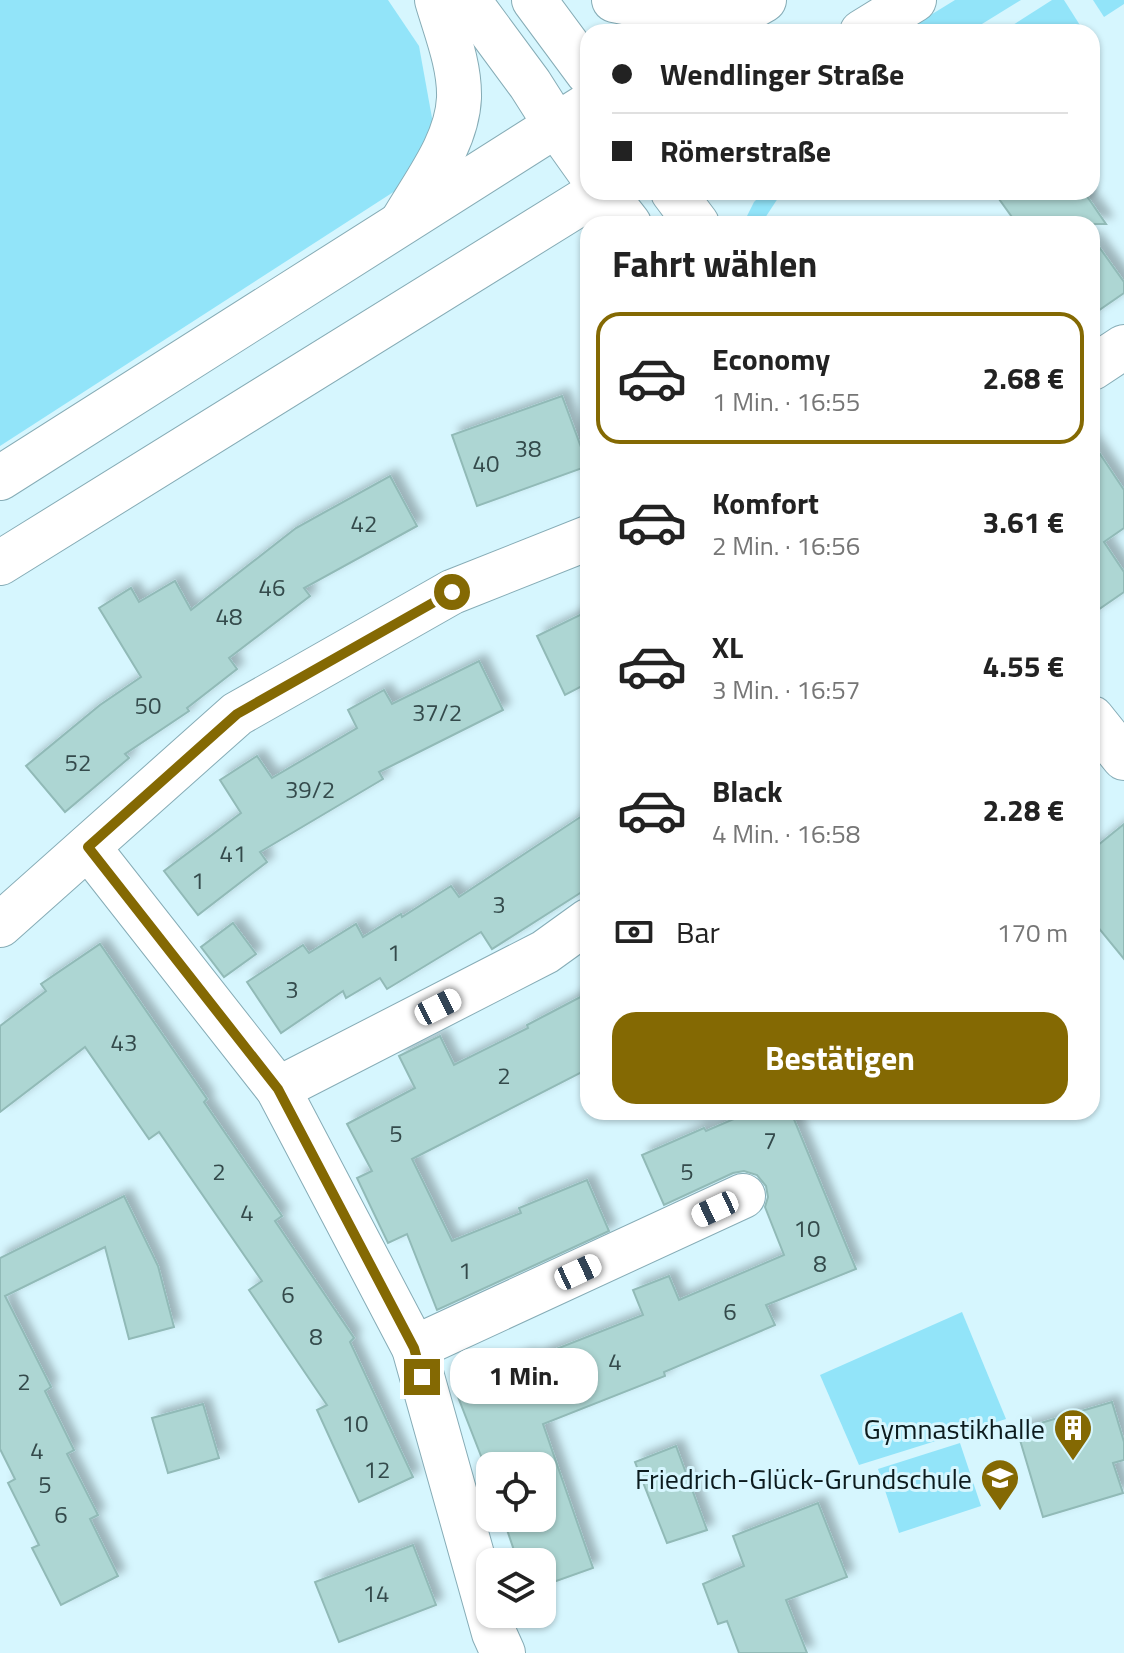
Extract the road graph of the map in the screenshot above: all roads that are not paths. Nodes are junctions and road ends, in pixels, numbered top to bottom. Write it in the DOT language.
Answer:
graph roads {
  1 [pos="437,0"];
  2 [pos="468,0"];
  3 [pos="534,0"];
  4 [pos="614,0"];
  5 [pos="763,0"];
  6 [pos="914,0"];
  7 [pos="722,24"];
  8 [pos="875,24"];
  9 [pos="580,62"];
  10 [pos="572,115"];
  11 [pos="580,142"];
  12 [pos="588,200"];
  13 [pos="608,200"];
  14 [pos="622,216"];
  15 [pos="402,222"];
  16 [pos="1124,347"];
  17 [pos="1100,363"];
  18 [pos="0,478"];
  19 [pos="580,541"];
  20 [pos="0,563"];
  21 [pos="1100,728"];
  22 [pos="1124,758"];
  23 [pos="88,847"];
  24 [pos="0,925"];
  25 [pos="580,927"];
  26 [pos="278,1089"];
  27 [pos="743,1196"];
  28 [pos="414,1348"];
  29 [pos="503,1653"];
  1 -- 15 [label="street"];
  2 -- 10 [label="street"];
  3 -- 9 [label="street"];
  4 -- 5 [label="street"];
  5 -- 7 [label="street"];
  6 -- 8 [label="street"];
  10 -- 11 [label="street"];
  10 -- 15 [label="street"];
  12 -- 20 [label="street"];
  13 -- 14 [label="street"];
  15 -- 18 [label="street"];
  16 -- 17 [label="street"];
  19 -- 23 [label="street"];
  21 -- 22 [label="street"];
  23 -- 24 [label="street"];
  23 -- 26 [label="street"];
  25 -- 26 [label="street"];
  26 -- 28 [label="street"];
  27 -- 28 [label="street"];
  28 -- 29 [label="street"];
}
